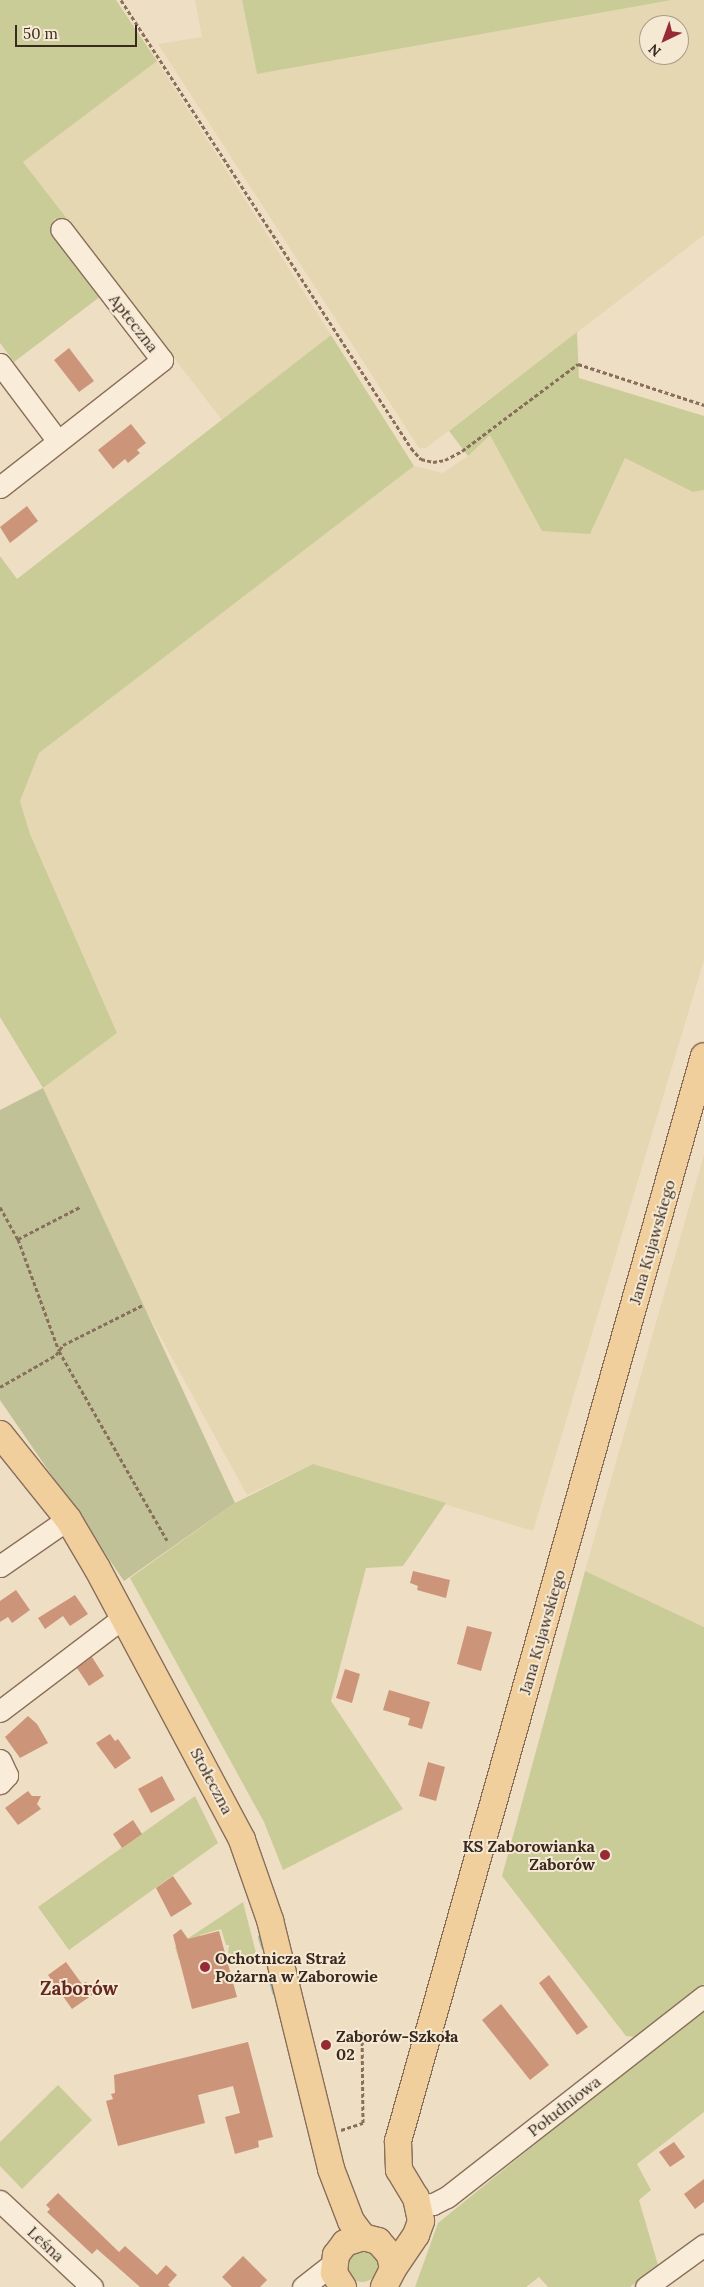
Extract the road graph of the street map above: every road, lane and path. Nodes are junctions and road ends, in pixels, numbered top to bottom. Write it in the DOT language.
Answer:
graph roads {
  1 [pos="121,0"];
  2 [pos="61,229"];
  3 [pos="0,364"];
  4 [pos="704,405"];
  5 [pos="57,440"];
  6 [pos="0,487"];
  7 [pos="704,1056"];
  8 [pos="0,1207"];
  9 [pos="80,1207"];
  10 [pos="18,1239"];
  11 [pos="143,1305"];
  12 [pos="59,1351"];
  13 [pos="0,1387"];
  14 [pos="0,1434"];
  15 [pos="68,1519"];
  16 [pos="167,1540"];
  17 [pos="0,1566"];
  18 [pos="124,1617"];
  19 [pos="0,1711"];
  20 [pos="0,1760"];
  21 [pos="0,1783"];
  22 [pos="704,1996"];
  23 [pos="362,2032"];
  24 [pos="340,2130"];
  25 [pos="331,2169"];
  26 [pos="0,2201"];
  27 [pos="418,2206"];
  28 [pos="371,2239"];
  29 [pos="704,2245"];
  30 [pos="336,2257"];
  31 [pos="388,2282"];
  32 [pos="92,2287"];
  33 [pos="303,2287"];
  34 [pos="343,2287"];
  35 [pos="646,2287"];
  1 -- 4 [label="path"];
  2 -- 5 [label="street, Apteczna"];
  3 -- 5 [label="street"];
  5 -- 6 [label="street, Apteczna"];
  7 -- 27 [label="main road, Jana Kujawskiego"];
  8 -- 10 [label="path"];
  9 -- 10 [label="path"];
  10 -- 12 [label="path"];
  11 -- 12 [label="path"];
  12 -- 13 [label="path"];
  12 -- 16 [label="path"];
  14 -- 15 [label="main road, Stołeczna"];
  15 -- 17 [label="street"];
  15 -- 18 [label="main road, Stołeczna"];
  18 -- 19 [label="street"];
  18 -- 25 [label="main road, Stołeczna"];
  20 -- 21 [label="street"];
  22 -- 27 [label="street, Południowa"];
  23 -- 24 [label="path"];
  25 -- 28 [label="main road, Stołeczna"];
  25 -- 30 [label="main road, Stołeczna"];
  26 -- 32 [label="street, Leśna"];
  27 -- 28 [label="main road"];
  27 -- 31 [label="main road, Jana Kujawskiego"];
  28 -- 30 [label="main road"];
  28 -- 31 [label="main road, Stołeczna"];
  29 -- 35 [label="street"];
  30 -- 33 [label="street"];
  30 -- 34 [label="main road, Stołeczna"];
}
